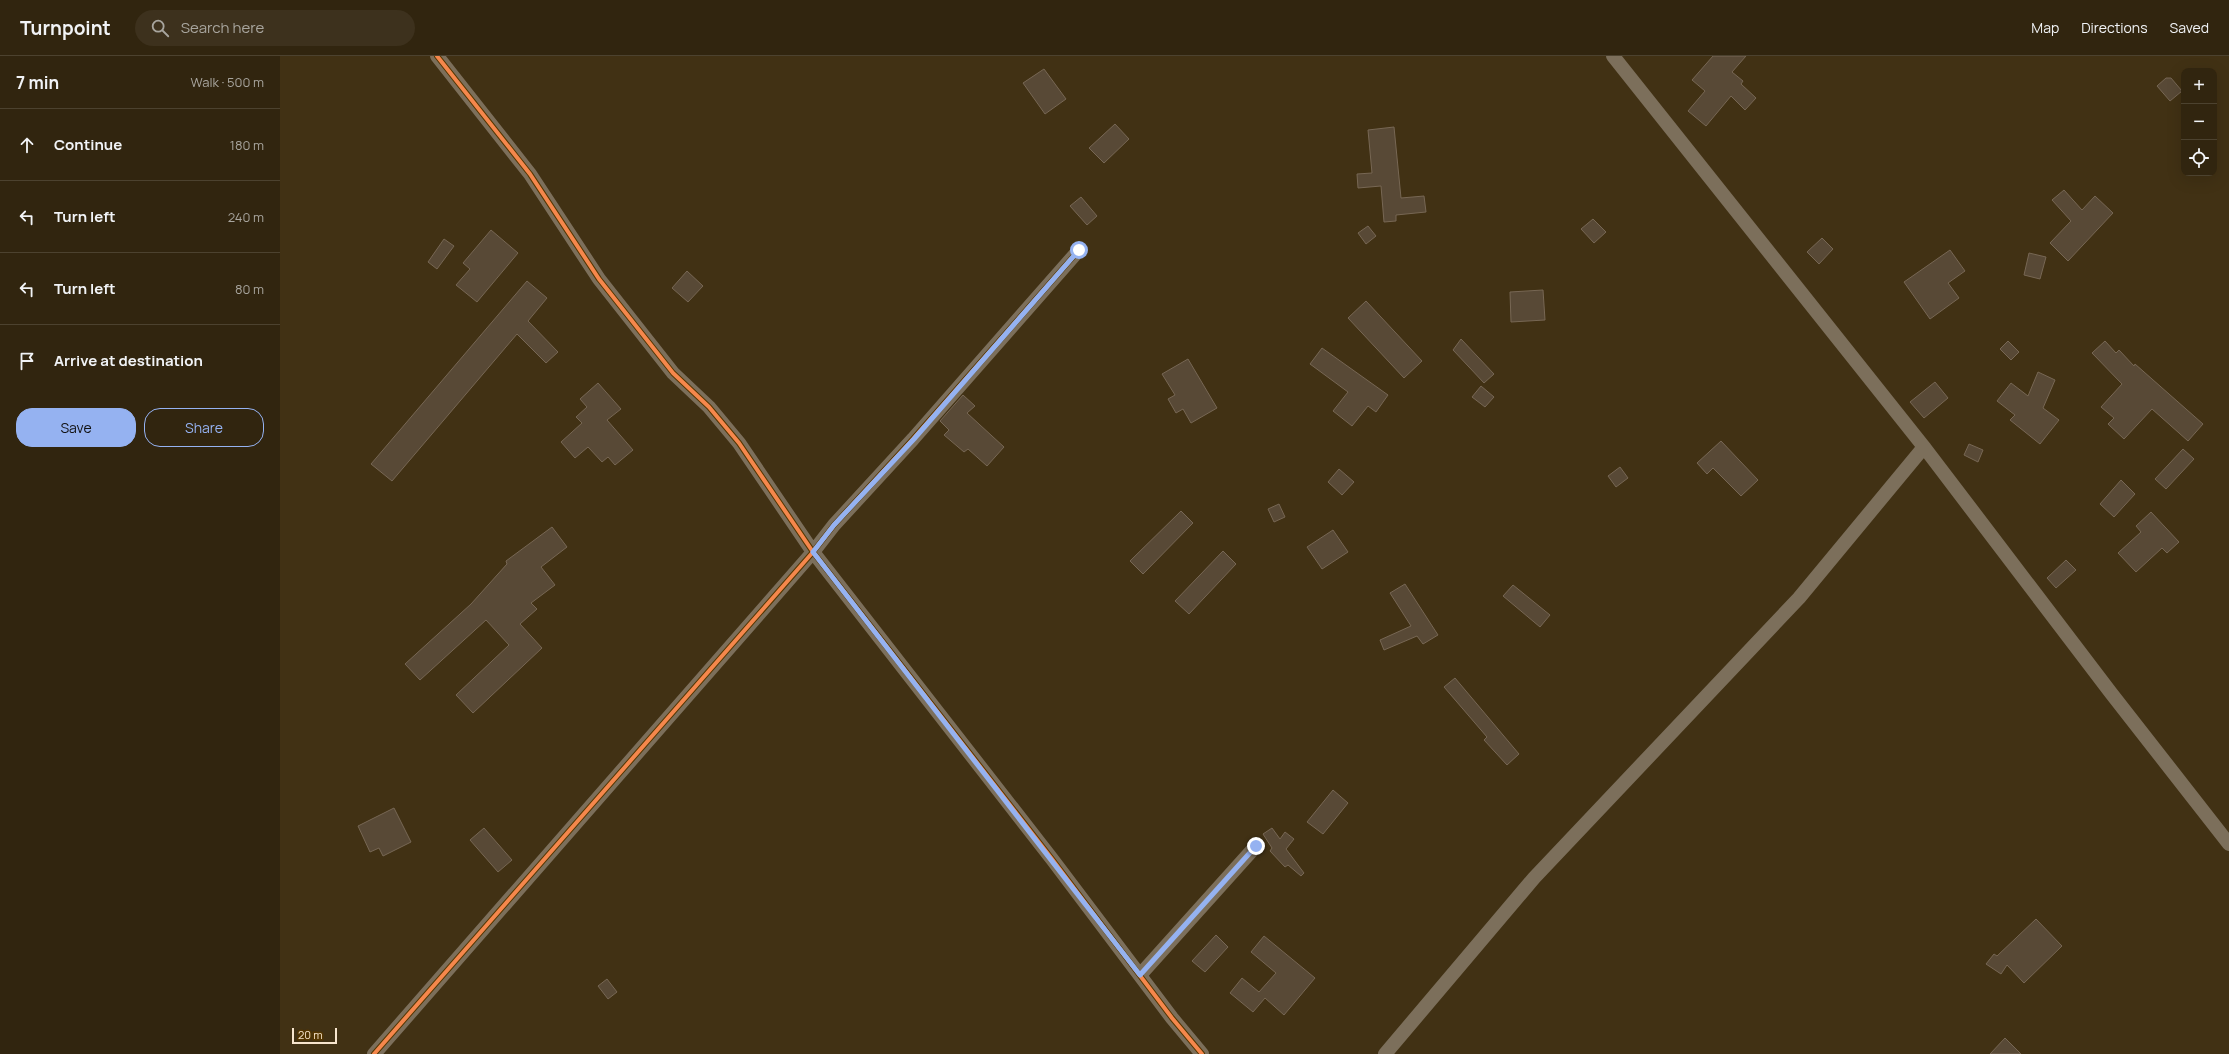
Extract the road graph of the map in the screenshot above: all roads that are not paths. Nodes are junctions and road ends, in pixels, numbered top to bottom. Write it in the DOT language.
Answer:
graph roads {
  1 [pos="437,56"];
  2 [pos="1613,56"];
  3 [pos="1079,250"];
  4 [pos="1924,447"];
  5 [pos="813,552"];
  6 [pos="2229,844"];
  7 [pos="1256,846"];
  8 [pos="1140,975"];
  9 [pos="374,1054"];
  10 [pos="1202,1054"];
  11 [pos="1385,1054"];
  1 -- 5 [label="street"];
  2 -- 4 [label="street"];
  3 -- 5 [label="street"];
  4 -- 6 [label="street"];
  4 -- 11 [label="street"];
  5 -- 8 [label="street"];
  5 -- 9 [label="street"];
  7 -- 8 [label="street"];
  8 -- 10 [label="street"];
}
